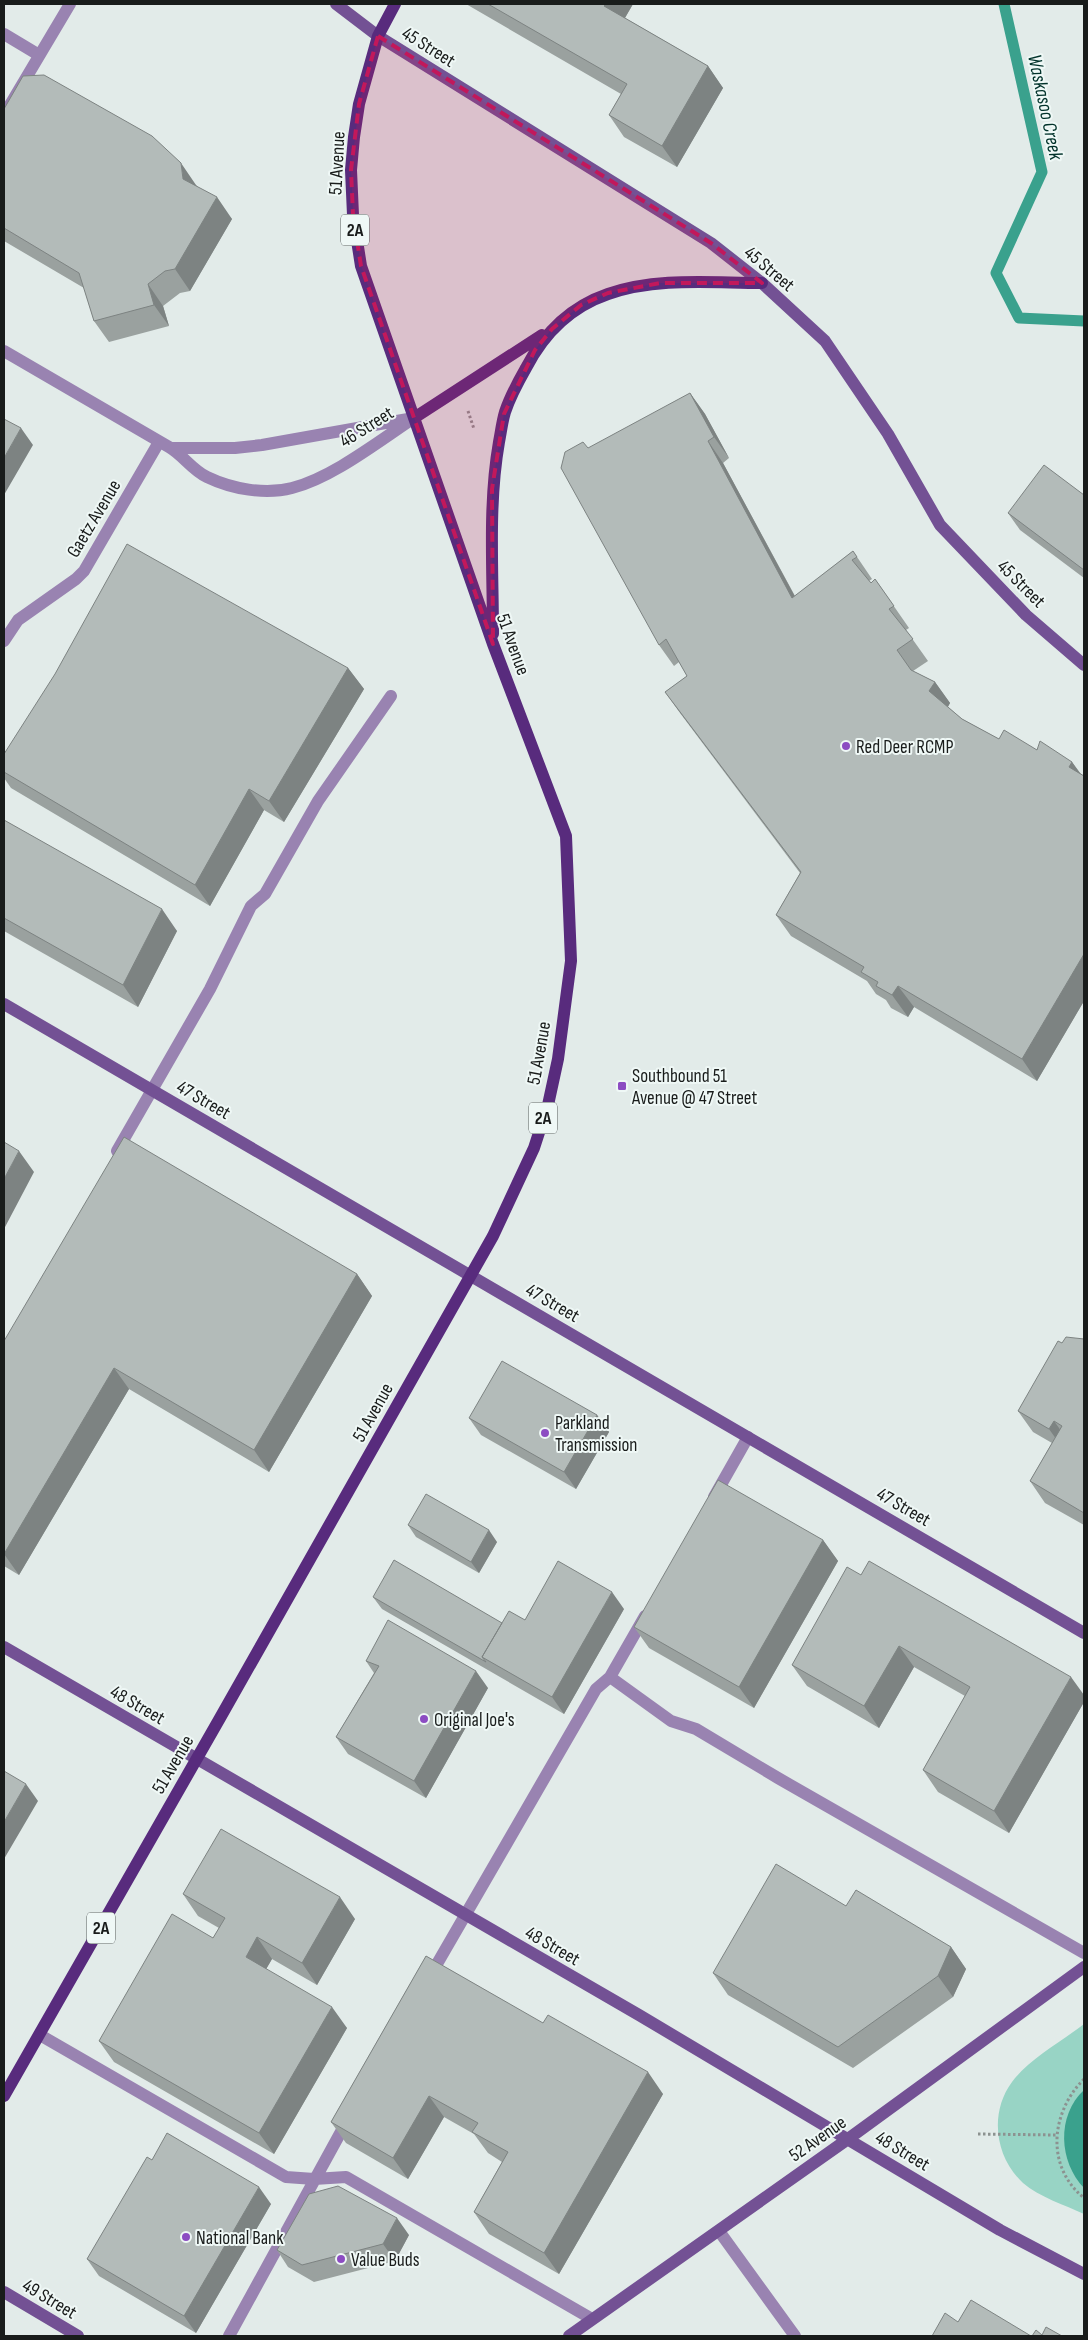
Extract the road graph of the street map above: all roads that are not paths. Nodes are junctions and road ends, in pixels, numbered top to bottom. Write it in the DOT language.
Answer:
graph roads {
  1 [pos="70,4"];
  2 [pos="336,4"];
  3 [pos="395,4"];
  4 [pos="4,34"];
  5 [pos="378,36"];
  6 [pos="39,55"];
  7 [pos="4,115"];
  8 [pos="762,284"];
  9 [pos="552,329"];
  10 [pos="4,351"];
  11 [pos="414,418"];
  12 [pos="165,445"];
  13 [pos="4,641"];
  14 [pos="493,644"];
  15 [pos="1084,665"];
  16 [pos="390,696"];
  17 [pos="4,1004"];
  18 [pos="151,1090"];
  19 [pos="112,1161"];
  20 [pos="471,1276"];
  21 [pos="748,1437"];
  22 [pos="708,1507"];
  23 [pos="649,1609"];
  24 [pos="1084,1633"];
  25 [pos="4,1647"];
  26 [pos="610,1677"];
  27 [pos="196,1759"];
  28 [pos="465,1916"];
  29 [pos="1084,1953"];
  30 [pos="1084,1967"];
  31 [pos="425,1986"];
  32 [pos="40,2035"];
  33 [pos="4,2096"];
  34 [pos="352,2112"];
  35 [pos="848,2139"];
  36 [pos="314,2179"];
  37 [pos="718,2231"];
  38 [pos="1084,2274"];
  39 [pos="4,2292"];
  40 [pos="592,2319"];
  41 [pos="78,2336"];
  42 [pos="229,2336"];
  43 [pos="569,2336"];
  44 [pos="795,2336"];
  1 -- 6 [label="street"];
  2 -- 5 [label="street, 45 Street"];
  3 -- 5 [label="main road, 2A"];
  4 -- 6 [label="street"];
  5 -- 8 [label="street, 45 Street"];
  5 -- 11 [label="main road, 51 Avenue / 2A"];
  6 -- 7 [label="street"];
  8 -- 9 [label="main road"];
  8 -- 15 [label="street, 45 Street"];
  9 -- 11 [label="main road"];
  9 -- 14 [label="main road"];
  10 -- 12 [label="street, 46 Street"];
  11 -- 12 [label="street, 46 Street"];
  11 -- 12 [label="street, 46 Street"];
  11 -- 14 [label="main road, 51 Avenue / 2A"];
  12 -- 13 [label="street, Gaetz Avenue"];
  14 -- 20 [label="main road, 51 Avenue / 2A"];
  16 -- 18 [label="street"];
  17 -- 18 [label="street, 47 Street"];
  18 -- 19 [label="street"];
  18 -- 20 [label="street, 47 Street"];
  20 -- 21 [label="street, 47 Street"];
  20 -- 27 [label="main road, 51 Avenue / 2A"];
  21 -- 22 [label="street"];
  21 -- 24 [label="street, 47 Street"];
  23 -- 26 [label="street"];
  25 -- 27 [label="street, 48 Street"];
  26 -- 28 [label="street"];
  26 -- 29 [label="street"];
  27 -- 28 [label="street, 48 Street"];
  27 -- 32 [label="main road, 51 Avenue / 2A"];
  28 -- 31 [label="street"];
  28 -- 35 [label="street, 48 Street"];
  30 -- 35 [label="street, 52 Avenue"];
  32 -- 33 [label="main road, 51 Avenue / 2A"];
  32 -- 36 [label="street"];
  34 -- 36 [label="street"];
  35 -- 37 [label="street, 52 Avenue"];
  35 -- 38 [label="street, 48 Street"];
  36 -- 40 [label="street"];
  36 -- 42 [label="street"];
  37 -- 40 [label="street, 52 Avenue"];
  37 -- 44 [label="street"];
  39 -- 41 [label="street, 49 Street"];
  40 -- 43 [label="street, 52 Avenue"];
}
